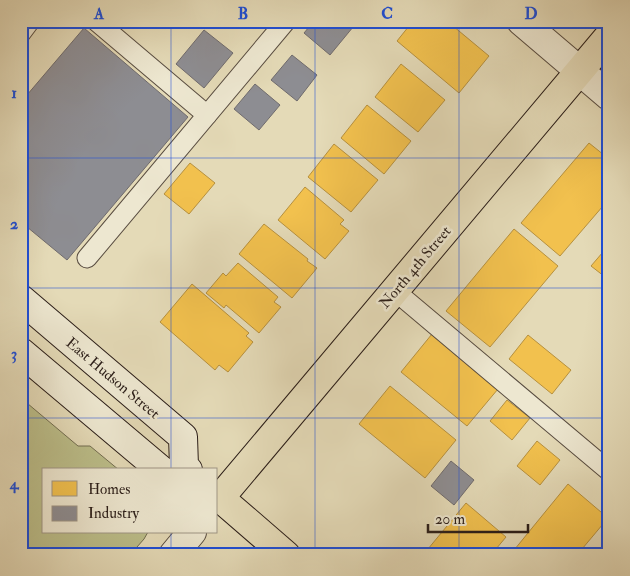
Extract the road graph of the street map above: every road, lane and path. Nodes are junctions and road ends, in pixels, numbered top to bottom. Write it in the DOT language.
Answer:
graph roads {
  1 [pos="30,21"];
  2 [pos="96,21"];
  3 [pos="286,21"];
  4 [pos="520,21"];
  5 [pos="21,33"];
  6 [pos="609,36"];
  7 [pos="579,71"];
  8 [pos="609,96"];
  9 [pos="206,115"];
  10 [pos="86,258"];
  11 [pos="395,291"];
  12 [pos="21,299"];
  13 [pos="21,352"];
  14 [pos="174,468"];
  15 [pos="175,468"];
  16 [pos="609,471"];
  17 [pos="218,498"];
  18 [pos="190,534"];
  19 [pos="173,555"];
  20 [pos="286,555"];
  1 -- 5 [label="lane"];
  2 -- 9 [label="lane"];
  3 -- 9 [label="lane"];
  4 -- 7 [label="main road"];
  6 -- 7 [label="main road, North 4th Street"];
  7 -- 8 [label="main road"];
  7 -- 11 [label="main road, North 4th Street"];
  9 -- 10 [label="lane"];
  11 -- 16 [label="lane"];
  11 -- 17 [label="main road, North 4th Street"];
  12 -- 15 [label="main road, East Hudson Street"];
  13 -- 14 [label="main road, East Hudson Street"];
  17 -- 20 [label="main road"];
  18 -- 19 [label="main road"];
}
